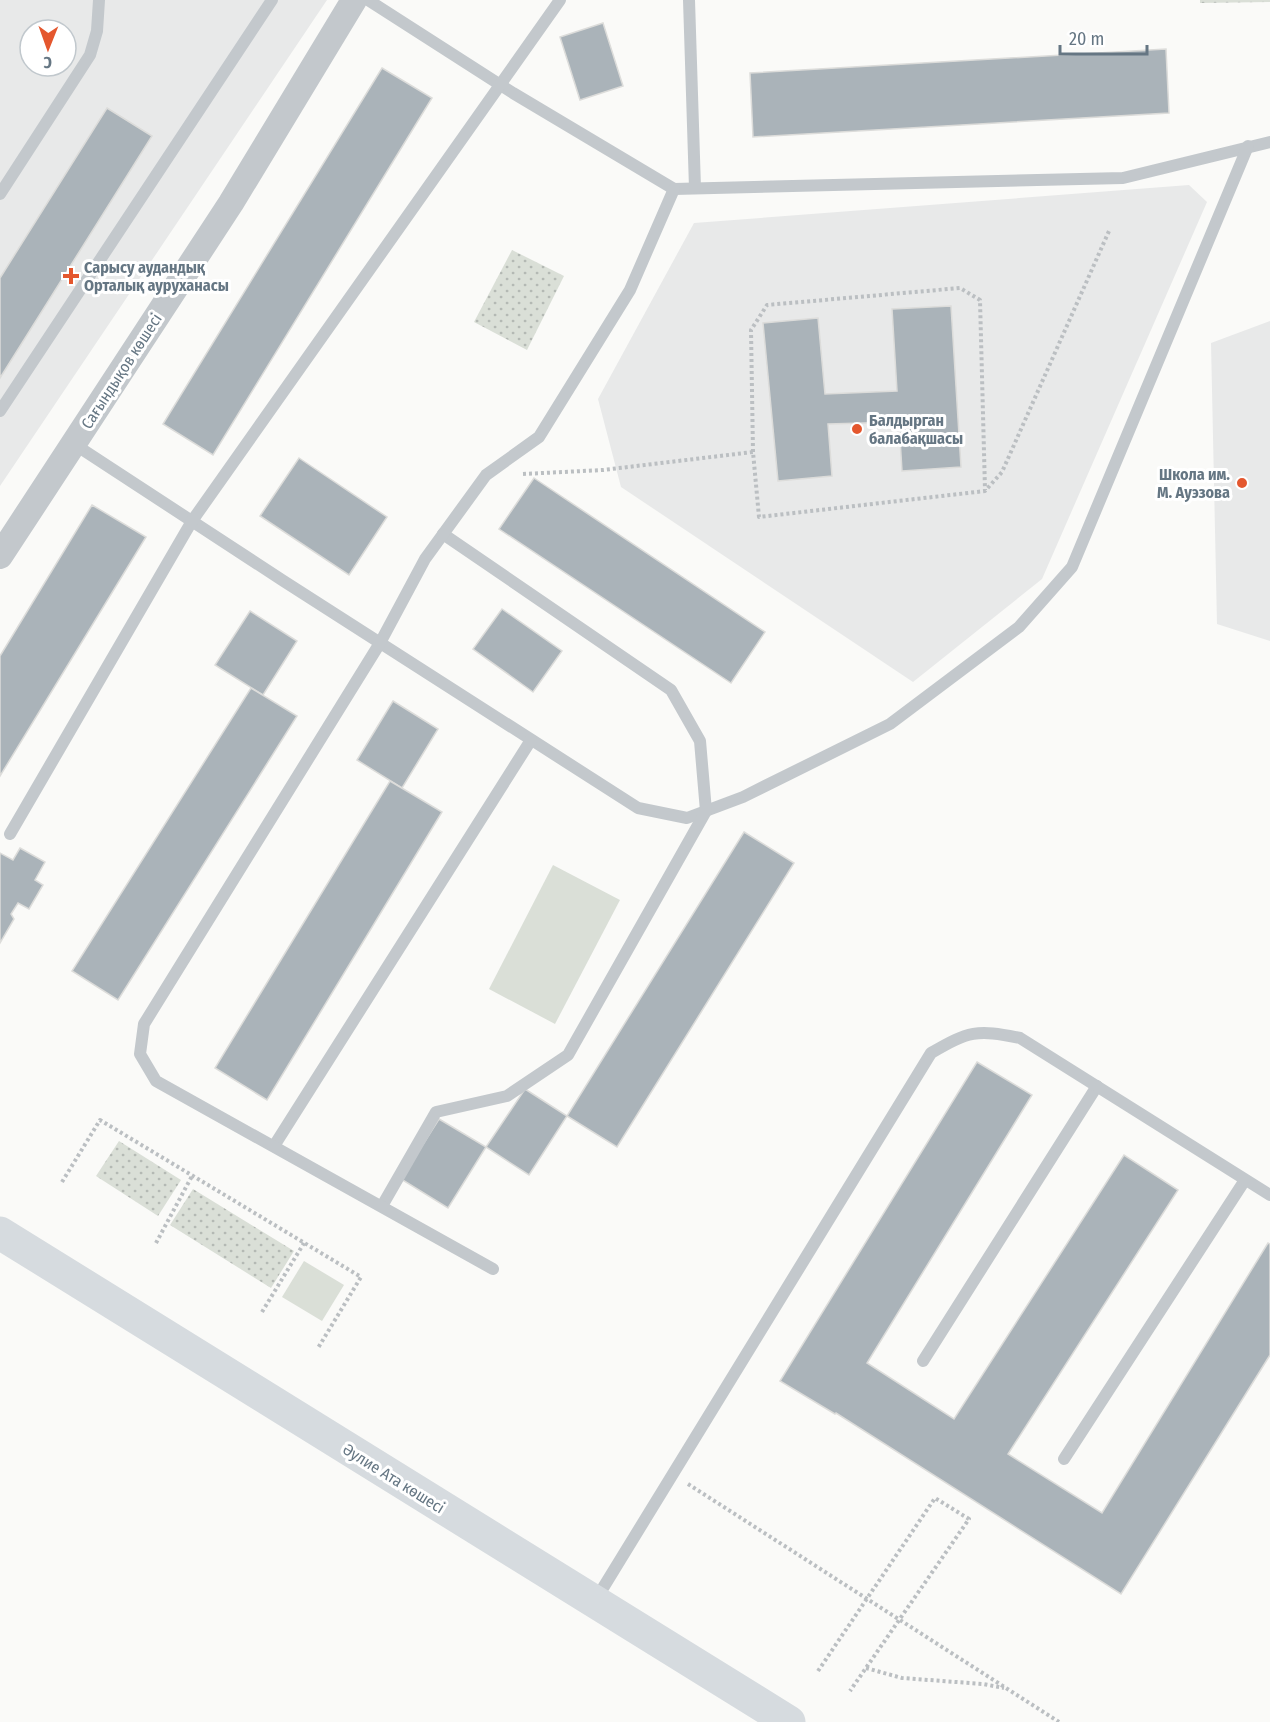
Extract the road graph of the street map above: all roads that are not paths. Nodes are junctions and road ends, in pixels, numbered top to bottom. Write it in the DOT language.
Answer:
graph roads {
  1 [pos="99,0"];
  2 [pos="272,0"];
  3 [pos="354,0"];
  4 [pos="368,0"];
  5 [pos="560,0"];
  6 [pos="689,0"];
  7 [pos="500,85"];
  8 [pos="1270,142"];
  9 [pos="1248,146"];
  10 [pos="694,188"];
  11 [pos="674,189"];
  12 [pos="0,194"];
  13 [pos="0,411"];
  14 [pos="74,444"];
  15 [pos="192,521"];
  16 [pos="443,534"];
  17 [pos="0,556"];
  18 [pos="380,642"];
  19 [pos="531,740"];
  20 [pos="706,811"];
  21 [pos="10,834"];
  22 [pos="1097,1086"];
  23 [pos="274,1146"];
  24 [pos="1245,1180"];
  25 [pos="1270,1195"];
  26 [pos="382,1206"];
  27 [pos="0,1233"];
  28 [pos="493,1269"];
  29 [pos="923,1361"];
  30 [pos="1064,1460"];
  31 [pos="595,1602"];
  32 [pos="789,1722"];
  1 -- 12 [label="lane"];
  2 -- 13 [label="lane"];
  3 -- 14 [label="street, Сағындықов көшесі"];
  4 -- 7 [label="lane"];
  5 -- 7 [label="lane"];
  6 -- 10 [label="lane"];
  7 -- 11 [label="lane"];
  7 -- 15 [label="lane"];
  8 -- 9 [label="lane"];
  9 -- 10 [label="lane"];
  9 -- 20 [label="lane"];
  10 -- 11 [label="lane"];
  11 -- 16 [label="lane"];
  14 -- 15 [label="lane"];
  14 -- 17 [label="street, Сағындықов көшесі"];
  15 -- 18 [label="lane"];
  15 -- 21 [label="lane"];
  16 -- 18 [label="lane"];
  16 -- 20 [label="lane"];
  18 -- 19 [label="lane"];
  18 -- 23 [label="lane"];
  19 -- 20 [label="lane"];
  19 -- 23 [label="lane"];
  20 -- 26 [label="lane"];
  22 -- 24 [label="lane"];
  22 -- 29 [label="lane"];
  22 -- 31 [label="lane"];
  23 -- 26 [label="lane"];
  24 -- 25 [label="lane"];
  24 -- 30 [label="lane"];
  26 -- 28 [label="lane"];
  27 -- 31 [label="main road, Әулие Ата көшесі"];
  31 -- 32 [label="main road, Әулие Ата көшесі"];
}
